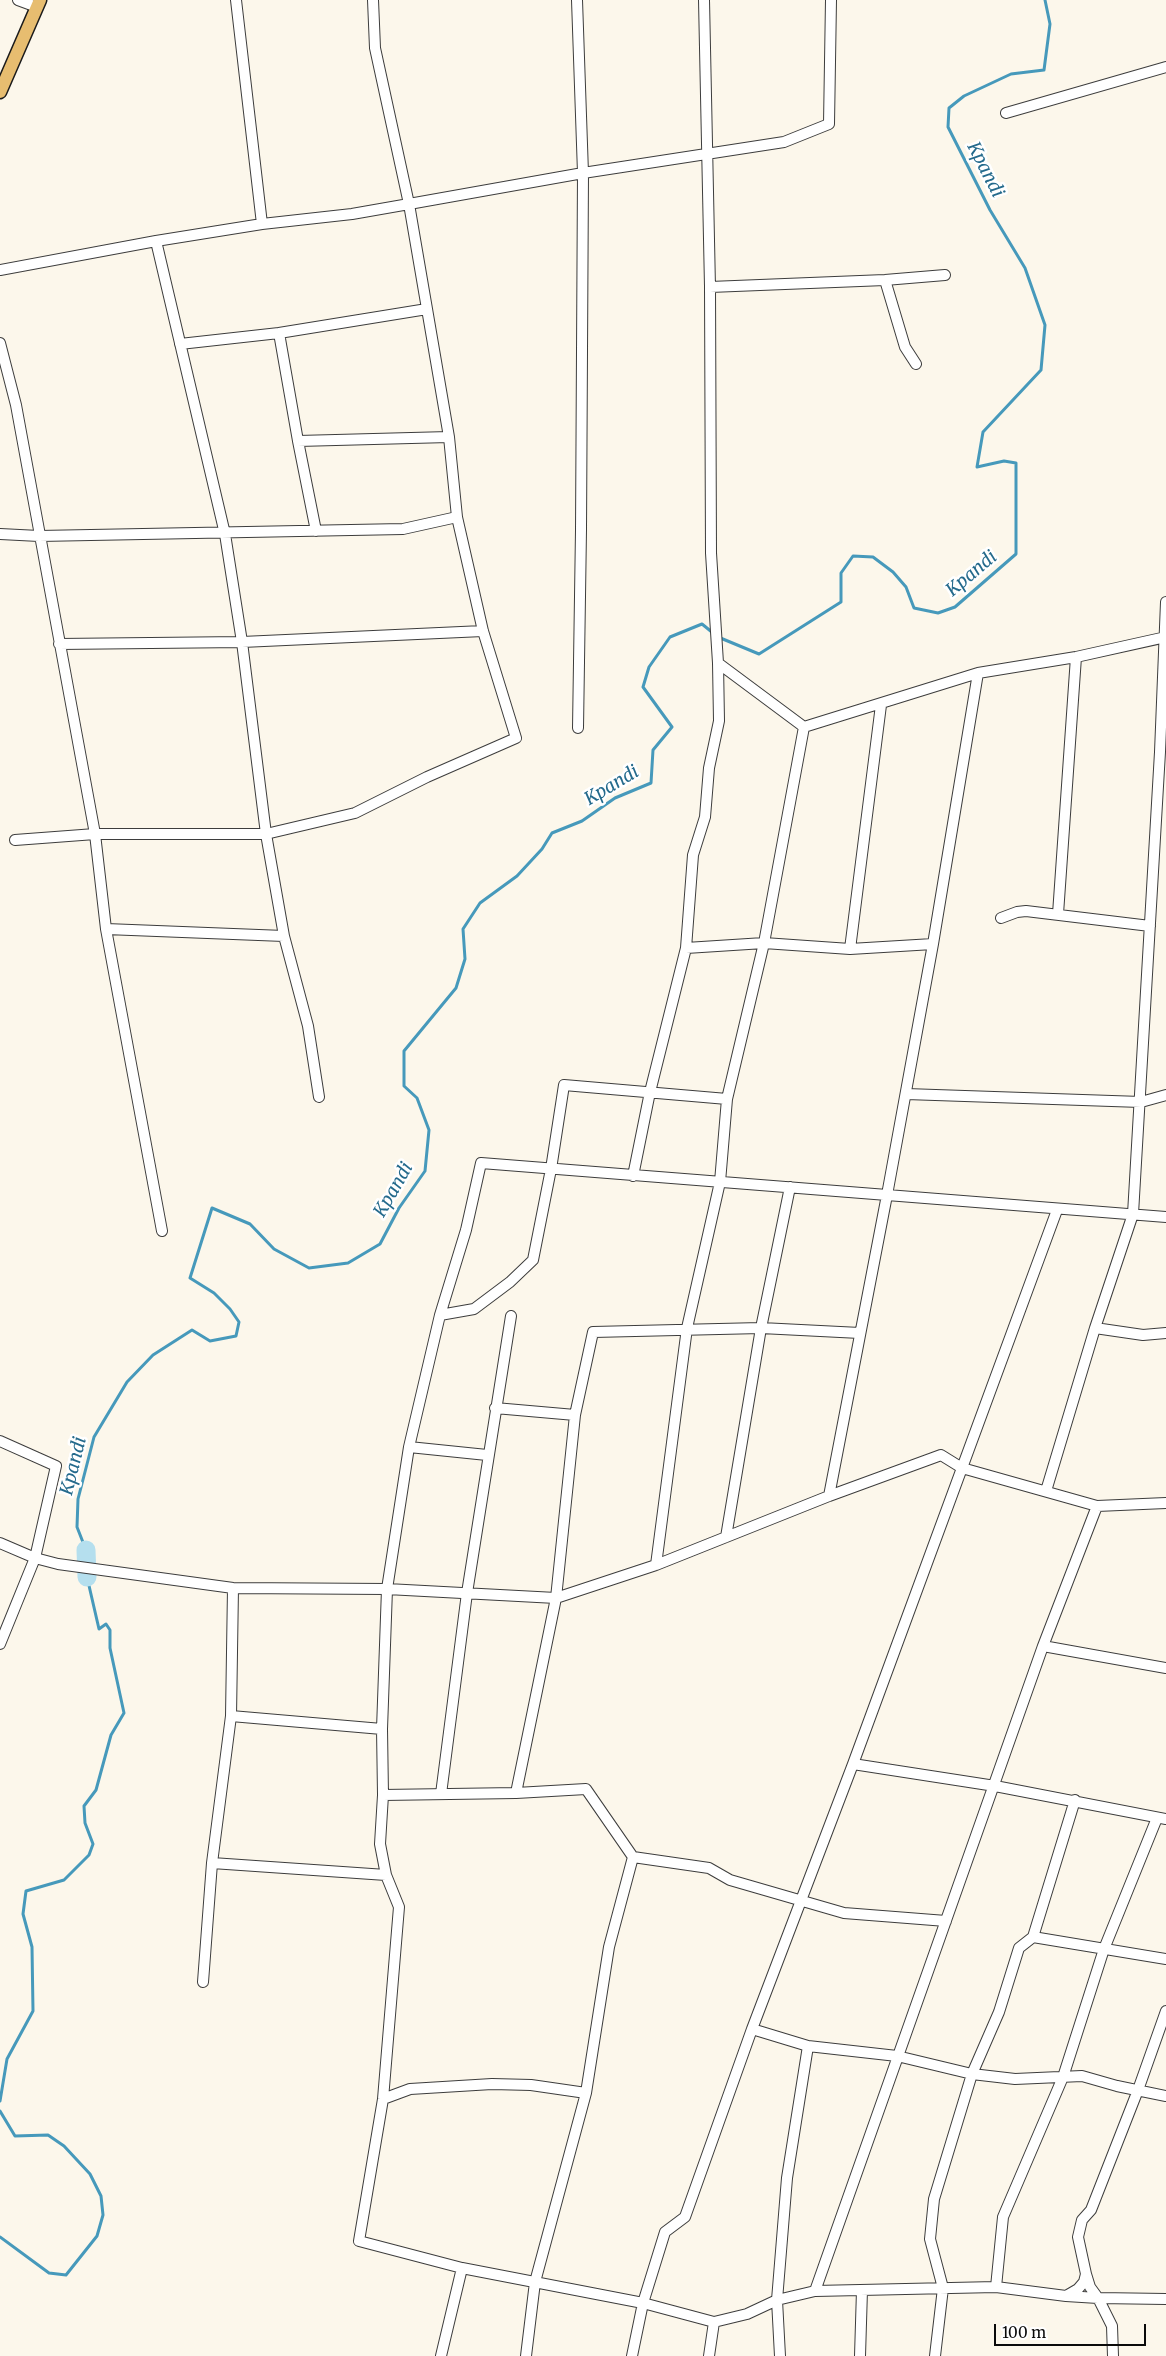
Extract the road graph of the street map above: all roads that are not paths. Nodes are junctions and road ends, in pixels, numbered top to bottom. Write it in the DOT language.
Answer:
graph roads {
  1 [pos="18,0"];
  2 [pos="236,0"];
  3 [pos="373,0"];
  4 [pos="577,0"];
  5 [pos="704,0"];
  6 [pos="831,0"];
  7 [pos="38,4"];
  8 [pos="1166,67"];
  9 [pos="0,92"];
  10 [pos="1006,113"];
  11 [pos="708,154"];
  12 [pos="583,173"];
  13 [pos="409,204"];
  14 [pos="262,224"];
  15 [pos="156,241"];
  16 [pos="0,270"];
  17 [pos="945,275"];
  18 [pos="885,280"];
  19 [pos="710,287"];
  20 [pos="427,309"];
  21 [pos="279,333"];
  22 [pos="0,344"];
  23 [pos="180,344"];
  24 [pos="916,364"];
  25 [pos="449,437"];
  26 [pos="298,441"];
  27 [pos="457,517"];
  28 [pos="316,531"];
  29 [pos="0,534"];
  30 [pos="225,534"];
  31 [pos="39,536"];
  32 [pos="1166,602"];
  33 [pos="483,631"];
  34 [pos="1165,638"];
  35 [pos="242,642"];
  36 [pos="59,644"];
  37 [pos="1076,657"];
  38 [pos="718,664"];
  39 [pos="978,673"];
  40 [pos="881,705"];
  41 [pos="804,727"];
  42 [pos="578,728"];
  43 [pos="1163,752"];
  44 [pos="95,834"];
  45 [pos="266,834"];
  46 [pos="15,840"];
  47 [pos="1058,914"];
  48 [pos="1001,918"];
  49 [pos="1150,926"];
  50 [pos="106,928"];
  51 [pos="284,936"];
  52 [pos="764,943"];
  53 [pos="933,944"];
  54 [pos="686,948"];
  55 [pos="850,949"];
  56 [pos="650,1092"];
  57 [pos="906,1094"];
  58 [pos="1166,1095"];
  59 [pos="318,1097"];
  60 [pos="727,1099"];
  61 [pos="1141,1102"];
  62 [pos="551,1169"];
  63 [pos="633,1176"];
  64 [pos="720,1182"];
  65 [pos="790,1187"];
  66 [pos="887,1194"];
  67 [pos="1057,1210"];
  68 [pos="1133,1214"];
  69 [pos="1166,1217"];
  70 [pos="162,1231"];
  71 [pos="440,1315"];
  72 [pos="511,1316"];
  73 [pos="687,1328"];
  74 [pos="761,1328"];
  75 [pos="1095,1328"];
  76 [pos="860,1333"];
  77 [pos="1166,1333"];
  78 [pos="496,1408"];
  79 [pos="575,1415"];
  80 [pos="0,1441"];
  81 [pos="410,1447"];
  82 [pos="487,1455"];
  83 [pos="962,1468"];
  84 [pos="1046,1491"];
  85 [pos="829,1496"];
  86 [pos="1166,1503"];
  87 [pos="1097,1506"];
  88 [pos="726,1537"];
  89 [pos="0,1543"];
  90 [pos="35,1558"];
  91 [pos="656,1565"];
  92 [pos="233,1588"];
  93 [pos="387,1589"];
  94 [pos="467,1593"];
  95 [pos="556,1598"];
  96 [pos="0,1644"];
  97 [pos="1042,1646"];
  98 [pos="1166,1668"];
  99 [pos="231,1716"];
  100 [pos="382,1729"];
  101 [pos="853,1764"];
  102 [pos="995,1786"];
  103 [pos="516,1793"];
  104 [pos="441,1794"];
  105 [pos="383,1795"];
  106 [pos="1075,1800"];
  107 [pos="1161,1819"];
  108 [pos="633,1857"];
  109 [pos="212,1863"];
  110 [pos="386,1875"];
  111 [pos="800,1900"];
  112 [pos="946,1921"];
  113 [pos="1032,1937"];
  114 [pos="1104,1948"];
  115 [pos="1166,1959"];
  116 [pos="203,1982"];
  117 [pos="1166,2011"];
  118 [pos="752,2029"];
  119 [pos="808,2046"];
  120 [pos="897,2056"];
  121 [pos="972,2074"];
  122 [pos="1063,2076"];
  123 [pos="1138,2090"];
  124 [pos="586,2093"];
  125 [pos="1166,2096"];
  126 [pos="383,2099"];
  127 [pos="462,2268"];
  128 [pos="1086,2274"];
  129 [pos="534,2282"];
  130 [pos="996,2287"];
  131 [pos="943,2288"];
  132 [pos="862,2290"];
  133 [pos="816,2292"];
  134 [pos="1066,2296"];
  135 [pos="1098,2298"];
  136 [pos="1166,2299"];
  137 [pos="777,2300"];
  138 [pos="643,2303"];
  139 [pos="714,2322"];
  140 [pos="441,2356"];
  141 [pos="526,2356"];
  142 [pos="632,2356"];
  143 [pos="709,2356"];
  144 [pos="780,2356"];
  145 [pos="860,2356"];
  146 [pos="935,2356"];
  147 [pos="1113,2356"];
  1 -- 7 [label="street"];
  2 -- 14 [label="street"];
  3 -- 13 [label="street"];
  4 -- 12 [label="street"];
  5 -- 11 [label="street"];
  6 -- 11 [label="street"];
  7 -- 9 [label="main road"];
  8 -- 10 [label="street"];
  11 -- 12 [label="street"];
  11 -- 19 [label="street"];
  12 -- 13 [label="street"];
  12 -- 42 [label="street"];
  13 -- 14 [label="street"];
  13 -- 20 [label="street"];
  14 -- 15 [label="street"];
  15 -- 16 [label="street"];
  15 -- 23 [label="street"];
  17 -- 18 [label="street"];
  18 -- 19 [label="street"];
  18 -- 24 [label="street"];
  19 -- 38 [label="street"];
  20 -- 21 [label="street"];
  20 -- 25 [label="street"];
  21 -- 23 [label="street"];
  21 -- 26 [label="street"];
  22 -- 31 [label="street"];
  23 -- 30 [label="street"];
  25 -- 26 [label="street"];
  25 -- 27 [label="street"];
  26 -- 28 [label="street"];
  27 -- 28 [label="street"];
  27 -- 33 [label="street"];
  28 -- 30 [label="street"];
  29 -- 31 [label="street"];
  30 -- 31 [label="street"];
  30 -- 35 [label="street"];
  31 -- 36 [label="street"];
  32 -- 34 [label="street"];
  33 -- 35 [label="street"];
  33 -- 45 [label="street"];
  34 -- 37 [label="street"];
  34 -- 43 [label="street"];
  35 -- 36 [label="street"];
  35 -- 45 [label="street"];
  36 -- 44 [label="street"];
  37 -- 39 [label="street"];
  37 -- 47 [label="street"];
  38 -- 41 [label="street"];
  38 -- 54 [label="street"];
  39 -- 40 [label="street"];
  39 -- 53 [label="street"];
  40 -- 41 [label="street"];
  40 -- 55 [label="street"];
  41 -- 52 [label="street"];
  43 -- 49 [label="street"];
  44 -- 45 [label="street"];
  44 -- 46 [label="street"];
  44 -- 50 [label="street"];
  45 -- 51 [label="street"];
  47 -- 48 [label="street"];
  47 -- 49 [label="street"];
  49 -- 61 [label="street"];
  50 -- 51 [label="street"];
  50 -- 70 [label="street"];
  51 -- 59 [label="street"];
  52 -- 54 [label="street"];
  52 -- 55 [label="street"];
  52 -- 60 [label="street"];
  53 -- 55 [label="street"];
  53 -- 57 [label="street"];
  54 -- 56 [label="street"];
  56 -- 60 [label="street"];
  56 -- 62 [label="street"];
  56 -- 63 [label="street"];
  57 -- 61 [label="street"];
  57 -- 66 [label="street"];
  58 -- 61 [label="street"];
  60 -- 64 [label="street"];
  61 -- 68 [label="street"];
  62 -- 63 [label="street"];
  62 -- 71 [label="street"];
  62 -- 71 [label="street"];
  63 -- 64 [label="street"];
  64 -- 65 [label="street"];
  64 -- 73 [label="street"];
  65 -- 66 [label="street"];
  65 -- 74 [label="street"];
  66 -- 67 [label="street"];
  66 -- 76 [label="street"];
  67 -- 68 [label="street"];
  67 -- 83 [label="street"];
  68 -- 69 [label="street"];
  68 -- 75 [label="street"];
  71 -- 81 [label="street"];
  72 -- 78 [label="street"];
  73 -- 74 [label="street"];
  73 -- 79 [label="street"];
  73 -- 91 [label="street"];
  74 -- 76 [label="street"];
  74 -- 88 [label="street"];
  75 -- 77 [label="street"];
  75 -- 84 [label="street"];
  76 -- 85 [label="street"];
  78 -- 79 [label="street"];
  78 -- 82 [label="street"];
  79 -- 95 [label="street"];
  80 -- 90 [label="street"];
  81 -- 82 [label="street"];
  81 -- 93 [label="street"];
  82 -- 94 [label="street"];
  83 -- 84 [label="street"];
  83 -- 85 [label="street"];
  83 -- 101 [label="street"];
  84 -- 87 [label="street"];
  85 -- 88 [label="street"];
  86 -- 87 [label="street"];
  87 -- 97 [label="street"];
  88 -- 91 [label="street"];
  89 -- 90 [label="street"];
  90 -- 92 [label="street"];
  90 -- 96 [label="street"];
  91 -- 95 [label="street"];
  92 -- 93 [label="street"];
  92 -- 99 [label="street"];
  93 -- 94 [label="street"];
  93 -- 100 [label="street"];
  94 -- 95 [label="street"];
  94 -- 104 [label="street"];
  95 -- 103 [label="street"];
  97 -- 98 [label="street"];
  97 -- 102 [label="street"];
  99 -- 100 [label="street"];
  99 -- 109 [label="street"];
  100 -- 105 [label="street"];
  101 -- 102 [label="street"];
  101 -- 111 [label="street"];
  102 -- 106 [label="street"];
  102 -- 112 [label="street"];
  103 -- 104 [label="street"];
  103 -- 108 [label="street"];
  104 -- 105 [label="street"];
  105 -- 110 [label="street"];
  106 -- 107 [label="street"];
  106 -- 113 [label="street"];
  107 -- 114 [label="street"];
  108 -- 111 [label="street"];
  108 -- 124 [label="street"];
  109 -- 110 [label="street"];
  109 -- 116 [label="street"];
  110 -- 126 [label="street"];
  111 -- 112 [label="street"];
  111 -- 118 [label="street"];
  112 -- 120 [label="street"];
  113 -- 114 [label="street"];
  113 -- 121 [label="street"];
  114 -- 115 [label="street"];
  114 -- 122 [label="street"];
  117 -- 123 [label="street"];
  118 -- 119 [label="street"];
  118 -- 138 [label="street"];
  119 -- 120 [label="street"];
  119 -- 137 [label="street"];
  120 -- 121 [label="street"];
  120 -- 133 [label="street"];
  121 -- 122 [label="street"];
  121 -- 131 [label="street"];
  122 -- 123 [label="street"];
  122 -- 130 [label="street"];
  123 -- 125 [label="street"];
  123 -- 128 [label="street"];
  124 -- 126 [label="street"];
  124 -- 129 [label="street"];
  126 -- 127 [label="street"];
  127 -- 129 [label="street"];
  127 -- 140 [label="street"];
  128 -- 134 [label="street"];
  128 -- 135 [label="street"];
  129 -- 138 [label="street"];
  129 -- 141 [label="street"];
  130 -- 131 [label="street"];
  130 -- 134 [label="street"];
  131 -- 132 [label="street"];
  131 -- 146 [label="street"];
  132 -- 133 [label="street"];
  132 -- 145 [label="street"];
  133 -- 137 [label="street"];
  134 -- 135 [label="street"];
  135 -- 136 [label="street"];
  135 -- 147 [label="street"];
  137 -- 139 [label="street"];
  137 -- 144 [label="street"];
  138 -- 139 [label="street"];
  138 -- 142 [label="street"];
  139 -- 143 [label="street"];
}
